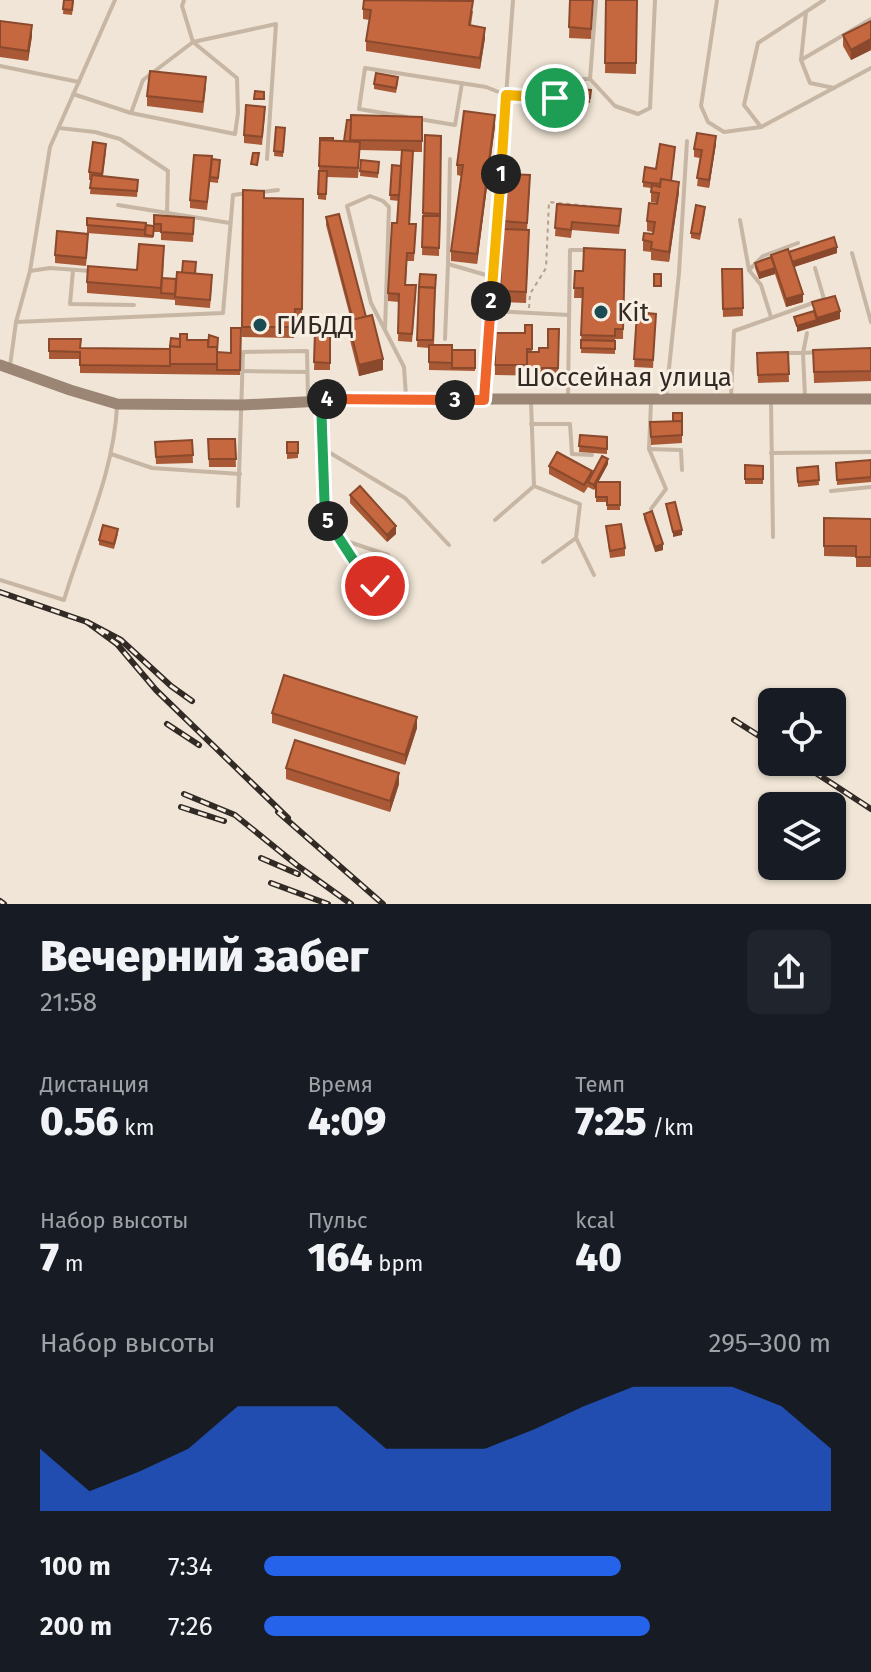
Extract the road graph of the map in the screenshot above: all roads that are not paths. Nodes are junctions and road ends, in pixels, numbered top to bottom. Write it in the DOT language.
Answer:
graph roads {
  1 [pos="115,0"];
  2 [pos="184,0"];
  3 [pos="513,0"];
  4 [pos="596,0"];
  5 [pos="655,0"];
  6 [pos="717,0"];
  7 [pos="824,0"];
  8 [pos="806,12"];
  9 [pos="871,19"];
  10 [pos="193,42"];
  11 [pos="801,60"];
  12 [pos="0,66"];
  13 [pos="871,68"];
  14 [pos="590,79"];
  15 [pos="79,82"];
  16 [pos="462,83"];
  17 [pos="834,88"];
  18 [pos="73,94"];
  19 [pos="506,95"];
  20 [pos="131,113"];
  21 [pos="761,127"];
  22 [pos="58,128"];
  23 [pos="687,141"];
  24 [pos="267,159"];
  25 [pos="450,159"];
  26 [pos="278,190"];
  27 [pos="118,205"];
  28 [pos="167,213"];
  29 [pos="740,220"];
  30 [pos="230,223"];
  31 [pos="798,243"];
  32 [pos="601,249"];
  33 [pos="852,253"];
  34 [pos="448,264"];
  35 [pos="815,268"];
  36 [pos="73,270"];
  37 [pos="749,270"];
  38 [pos="30,271"];
  39 [pos="100,272"];
  40 [pos="493,277"];
  41 [pos="134,305"];
  42 [pos="490,311"];
  43 [pos="569,315"];
  44 [pos="771,317"];
  45 [pos="16,322"];
  46 [pos="871,322"];
  47 [pos="385,330"];
  48 [pos="807,333"];
  49 [pos="445,339"];
  50 [pos="829,351"];
  51 [pos="777,353"];
  52 [pos="803,353"];
  53 [pos="5,367"];
  54 [pos="243,371"];
  55 [pos="307,372"];
  56 [pos="407,398"];
  57 [pos="531,399"];
  58 [pos="568,399"];
  59 [pos="651,399"];
  60 [pos="666,399"];
  61 [pos="731,399"];
  62 [pos="771,399"];
  63 [pos="805,399"];
  64 [pos="871,399"];
  65 [pos="308,400"];
  66 [pos="321,400"];
  67 [pos="484,400"];
  68 [pos="117,404"];
  69 [pos="242,405"];
  70 [pos="651,421"];
  71 [pos="660,422"];
  72 [pos="531,424"];
  73 [pos="322,448"];
  74 [pos="649,449"];
  75 [pos="871,452"];
  76 [pos="771,453"];
  77 [pos="111,454"];
  78 [pos="592,455"];
  79 [pos="682,470"];
  80 [pos="240,474"];
  81 [pos="534,486"];
  82 [pos="871,487"];
  83 [pos="831,491"];
  84 [pos="238,506"];
  85 [pos="651,509"];
  86 [pos="495,520"];
  87 [pos="773,537"];
  88 [pos="576,538"];
  89 [pos="340,539"];
  90 [pos="449,545"];
  91 [pos="543,562"];
  92 [pos="594,575"];
  93 [pos="0,580"];
  1 -- 15 [label="lane"];
  2 -- 10 [label="lane"];
  3 -- 19 [label="lane"];
  4 -- 14 [label="lane"];
  5 -- 14 [label="lane"];
  6 -- 21 [label="lane"];
  7 -- 8 [label="lane"];
  8 -- 11 [label="lane"];
  8 -- 21 [label="lane"];
  9 -- 11 [label="lane"];
  10 -- 20 [label="lane"];
  10 -- 20 [label="lane"];
  10 -- 24 [label="lane"];
  11 -- 17 [label="lane"];
  12 -- 15 [label="lane"];
  13 -- 17 [label="lane"];
  14 -- 19 [label="lane"];
  15 -- 18 [label="lane"];
  16 -- 16 [label="lane"];
  16 -- 19 [label="lane"];
  17 -- 21 [label="lane"];
  18 -- 20 [label="lane"];
  18 -- 22 [label="lane"];
  19 -- 40 [label="lane"];
  22 -- 28 [label="lane"];
  22 -- 38 [label="lane"];
  23 -- 60 [label="lane"];
  25 -- 34 [label="lane"];
  26 -- 30 [label="lane"];
  27 -- 28 [label="lane"];
  28 -- 30 [label="lane"];
  29 -- 37 [label="lane"];
  30 -- 45 [label="lane"];
  31 -- 37 [label="lane"];
  32 -- 43 [label="lane"];
  33 -- 46 [label="lane"];
  34 -- 40 [label="lane"];
  34 -- 49 [label="lane"];
  35 -- 44 [label="lane"];
  36 -- 38 [label="lane"];
  36 -- 39 [label="lane"];
  36 -- 41 [label="lane"];
  37 -- 44 [label="lane"];
  38 -- 45 [label="lane"];
  40 -- 42 [label="lane"];
  42 -- 43 [label="lane"];
  42 -- 67 [label="lane"];
  43 -- 58 [label="lane"];
  44 -- 61 [label="lane"];
  45 -- 53 [label="lane"];
  47 -- 47 [label="lane"];
  47 -- 56 [label="lane"];
  48 -- 52 [label="lane"];
  50 -- 52 [label="lane"];
  51 -- 52 [label="lane"];
  52 -- 63 [label="lane"];
  53 -- 68 [label="main road, Шоссейная улица"];
  54 -- 55 [label="lane"];
  54 -- 55 [label="lane"];
  54 -- 69 [label="lane"];
  55 -- 65 [label="lane"];
  56 -- 66 [label="main road, Шоссейная улица"];
  56 -- 67 [label="main road, Шоссейная улица"];
  57 -- 58 [label="main road, Шоссейная улица"];
  57 -- 67 [label="main road, Шоссейная улица"];
  57 -- 72 [label="lane"];
  58 -- 59 [label="main road, Шоссейная улица"];
  59 -- 60 [label="main road, Шоссейная улица"];
  59 -- 70 [label="lane"];
  60 -- 61 [label="main road, Шоссейная улица"];
  61 -- 62 [label="main road, Шоссейная улица"];
  62 -- 63 [label="main road, Шоссейная улица"];
  62 -- 76 [label="lane"];
  63 -- 64 [label="main road, Шоссейная улица"];
  65 -- 66 [label="main road, Шоссейная улица"];
  65 -- 69 [label="main road, Шоссейная улица"];
  66 -- 73 [label="lane"];
  68 -- 69 [label="main road, Шоссейная улица"];
  68 -- 77 [label="lane"];
  69 -- 80 [label="lane"];
  70 -- 71 [label="lane"];
  70 -- 74 [label="lane"];
  72 -- 78 [label="lane"];
  72 -- 81 [label="lane"];
  73 -- 89 [label="lane"];
  73 -- 90 [label="lane"];
  74 -- 79 [label="lane"];
  74 -- 85 [label="lane"];
  75 -- 76 [label="lane"];
  76 -- 87 [label="lane"];
  77 -- 80 [label="lane"];
  77 -- 93 [label="lane"];
  80 -- 84 [label="lane"];
  81 -- 86 [label="lane"];
  81 -- 88 [label="lane"];
  82 -- 83 [label="lane"];
  88 -- 91 [label="lane"];
  88 -- 92 [label="lane"];
  89 -- 89 [label="lane"];
}
